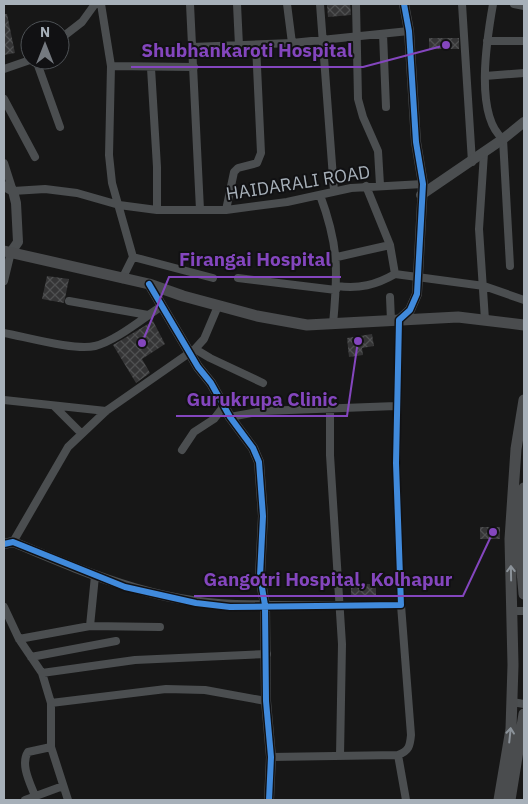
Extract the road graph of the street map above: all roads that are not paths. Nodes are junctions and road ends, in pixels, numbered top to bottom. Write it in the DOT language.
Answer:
graph roads {
  1 [pos="95,4"];
  2 [pos="100,4"];
  3 [pos="190,4"];
  4 [pos="238,4"];
  5 [pos="287,4"];
  6 [pos="320,4"];
  7 [pos="356,4"];
  8 [pos="404,4"];
  9 [pos="462,4"];
  10 [pos="493,4"];
  11 [pos="514,4"];
  12 [pos="524,6"];
  13 [pos="70,31"];
  14 [pos="409,31"];
  15 [pos="383,34"];
  16 [pos="356,37"];
  17 [pos="323,40"];
  18 [pos="487,41"];
  19 [pos="524,41"];
  20 [pos="292,43"];
  21 [pos="256,45"];
  22 [pos="239,46"];
  23 [pos="192,47"];
  24 [pos="20,63"];
  25 [pos="111,66"];
  26 [pos="194,67"];
  27 [pos="151,68"];
  28 [pos="4,69"];
  29 [pos="40,70"];
  30 [pos="524,73"];
  31 [pos="485,76"];
  32 [pos="4,100"];
  33 [pos="386,107"];
  34 [pos="524,122"];
  35 [pos="60,127"];
  36 [pos="504,140"];
  37 [pos="484,153"];
  38 [pos="35,157"];
  39 [pos="472,162"];
  40 [pos="4,163"];
  41 [pos="423,184"];
  42 [pos="380,185"];
  43 [pos="366,186"];
  44 [pos="8,189"];
  45 [pos="334,191"];
  46 [pos="320,195"];
  47 [pos="421,196"];
  48 [pos="119,205"];
  49 [pos="156,210"];
  50 [pos="200,210"];
  51 [pos="226,210"];
  52 [pos="390,245"];
  53 [pos="7,251"];
  54 [pos="133,257"];
  55 [pos="337,257"];
  56 [pos="510,266"];
  57 [pos="396,274"];
  58 [pos="213,278"];
  59 [pos="238,278"];
  60 [pos="419,278"];
  61 [pos="122,279"];
  62 [pos="4,281"];
  63 [pos="149,284"];
  64 [pos="484,286"];
  65 [pos="336,288"];
  66 [pos="390,297"];
  67 [pos="524,300"];
  68 [pos="69,302"];
  69 [pos="162,306"];
  70 [pos="218,306"];
  71 [pos="148,315"];
  72 [pos="395,320"];
  73 [pos="484,320"];
  74 [pos="333,324"];
  75 [pos="524,325"];
  76 [pos="4,333"];
  77 [pos="192,350"];
  78 [pos="263,383"];
  79 [pos="524,400"];
  80 [pos="5,402"];
  81 [pos="54,406"];
  82 [pos="224,406"];
  83 [pos="396,406"];
  84 [pos="330,409"];
  85 [pos="106,411"];
  86 [pos="230,417"];
  87 [pos="82,434"];
  88 [pos="182,450"];
  89 [pos="524,488"];
  90 [pos="524,508"];
  91 [pos="523,529"];
  92 [pos="8,543"];
  93 [pos="522,548"];
  94 [pos="95,576"];
  95 [pos="524,594"];
  96 [pos="265,605"];
  97 [pos="340,605"];
  98 [pos="400,605"];
  99 [pos="4,607"];
  100 [pos="512,611"];
  101 [pos="524,611"];
  102 [pos="90,626"];
  103 [pos="160,627"];
  104 [pos="19,639"];
  105 [pos="116,642"];
  106 [pos="267,654"];
  107 [pos="30,657"];
  108 [pos="42,673"];
  109 [pos="266,701"];
  110 [pos="51,702"];
  111 [pos="512,702"];
  112 [pos="524,704"];
  113 [pos="524,714"];
  114 [pos="51,747"];
  115 [pos="398,755"];
  116 [pos="340,756"];
  117 [pos="271,757"];
  118 [pos="63,786"];
  119 [pos="34,796"];
  120 [pos="26,800"];
  121 [pos="68,800"];
  122 [pos="269,800"];
  123 [pos="406,800"];
  124 [pos="499,800"];
  125 [pos="510,800"];
  1 -- 13 [label="street"];
  2 -- 25 [label="street"];
  3 -- 23 [label="street"];
  4 -- 22 [label="street"];
  5 -- 20 [label="street"];
  6 -- 17 [label="street"];
  7 -- 16 [label="street"];
  8 -- 14 [label="street"];
  9 -- 39 [label="street"];
  10 -- 18 [label="street"];
  11 -- 12 [label="street"];
  14 -- 15 [label="street"];
  14 -- 41 [label="street"];
  15 -- 16 [label="street"];
  15 -- 33 [label="street"];
  16 -- 17 [label="street"];
  16 -- 42 [label="street"];
  17 -- 20 [label="street"];
  17 -- 45 [label="street"];
  18 -- 19 [label="street"];
  18 -- 31 [label="street"];
  20 -- 21 [label="street"];
  21 -- 22 [label="street"];
  21 -- 51 [label="street"];
  22 -- 23 [label="street"];
  23 -- 26 [label="street"];
  24 -- 28 [label="street"];
  25 -- 27 [label="street"];
  25 -- 48 [label="street"];
  26 -- 27 [label="street"];
  26 -- 50 [label="street"];
  27 -- 49 [label="street"];
  29 -- 35 [label="street"];
  30 -- 31 [label="street"];
  31 -- 36 [label="street"];
  32 -- 38 [label="street"];
  34 -- 36 [label="street"];
  36 -- 37 [label="street"];
  36 -- 56 [label="street"];
  37 -- 39 [label="street"];
  37 -- 64 [label="street"];
  39 -- 47 [label="street"];
  40 -- 44 [label="street"];
  41 -- 42 [label="street, HAIDARALI ROAD"];
  41 -- 47 [label="street"];
  42 -- 43 [label="street, HAIDARALI ROAD"];
  43 -- 45 [label="street, HAIDARALI ROAD"];
  43 -- 52 [label="street"];
  44 -- 48 [label="street, HAIDARALI ROAD"];
  44 -- 53 [label="street"];
  45 -- 46 [label="street, HAIDARALI ROAD"];
  46 -- 51 [label="street, HAIDARALI ROAD"];
  46 -- 55 [label="street"];
  47 -- 60 [label="street"];
  48 -- 49 [label="street, HAIDARALI ROAD"];
  48 -- 54 [label="street"];
  49 -- 50 [label="street, HAIDARALI ROAD"];
  50 -- 51 [label="street, HAIDARALI ROAD"];
  52 -- 55 [label="street"];
  52 -- 57 [label="street"];
  53 -- 61 [label="main road"];
  53 -- 62 [label="street"];
  54 -- 58 [label="street"];
  54 -- 61 [label="street"];
  55 -- 65 [label="street"];
  57 -- 60 [label="street"];
  57 -- 65 [label="street"];
  59 -- 65 [label="street"];
  60 -- 64 [label="street"];
  60 -- 72 [label="street"];
  61 -- 63 [label="main road"];
  63 -- 69 [label="street"];
  63 -- 70 [label="main road"];
  64 -- 67 [label="street"];
  64 -- 73 [label="street"];
  65 -- 74 [label="street"];
  66 -- 72 [label="street"];
  68 -- 71 [label="street"];
  69 -- 71 [label="street"];
  69 -- 77 [label="street"];
  70 -- 74 [label="main road"];
  70 -- 77 [label="street"];
  71 -- 76 [label="street"];
  72 -- 73 [label="main road"];
  72 -- 74 [label="main road"];
  72 -- 83 [label="street"];
  73 -- 75 [label="main road"];
  77 -- 78 [label="street"];
  77 -- 82 [label="street"];
  77 -- 85 [label="street"];
  100 -- 79 [label="main road, one-way"];
  80 -- 81 [label="street"];
  81 -- 85 [label="street"];
  81 -- 87 [label="street"];
  82 -- 86 [label="street"];
  82 -- 88 [label="street"];
  83 -- 84 [label="street"];
  83 -- 98 [label="street"];
  84 -- 86 [label="street"];
  84 -- 97 [label="street"];
  85 -- 87 [label="street"];
  86 -- 96 [label="street"];
  87 -- 92 [label="street"];
  89 -- 90 [label="main road"];
  90 -- 91 [label="main road"];
  91 -- 93 [label="main road"];
  92 -- 94 [label="street"];
  93 -- 95 [label="main road"];
  94 -- 96 [label="street"];
  94 -- 102 [label="street"];
  96 -- 97 [label="street"];
  96 -- 106 [label="street"];
  97 -- 98 [label="street"];
  97 -- 116 [label="street"];
  98 -- 115 [label="street"];
  99 -- 104 [label="street"];
  100 -- 101 [label="street"];
  100 -- 111 [label="main road"];
  102 -- 103 [label="street"];
  102 -- 104 [label="street"];
  104 -- 107 [label="street"];
  105 -- 107 [label="street"];
  106 -- 108 [label="street"];
  106 -- 109 [label="street"];
  107 -- 108 [label="street"];
  108 -- 110 [label="street"];
  109 -- 110 [label="street"];
  109 -- 117 [label="street"];
  110 -- 114 [label="street"];
  111 -- 112 [label="street"];
  124 -- 111 [label="main road, one-way"];
  113 -- 125 [label="main road"];
  114 -- 118 [label="street"];
  114 -- 119 [label="street"];
  115 -- 116 [label="street"];
  115 -- 123 [label="street"];
  116 -- 117 [label="street"];
  117 -- 122 [label="street"];
  118 -- 119 [label="street"];
  118 -- 121 [label="street"];
  119 -- 120 [label="street"];
}
